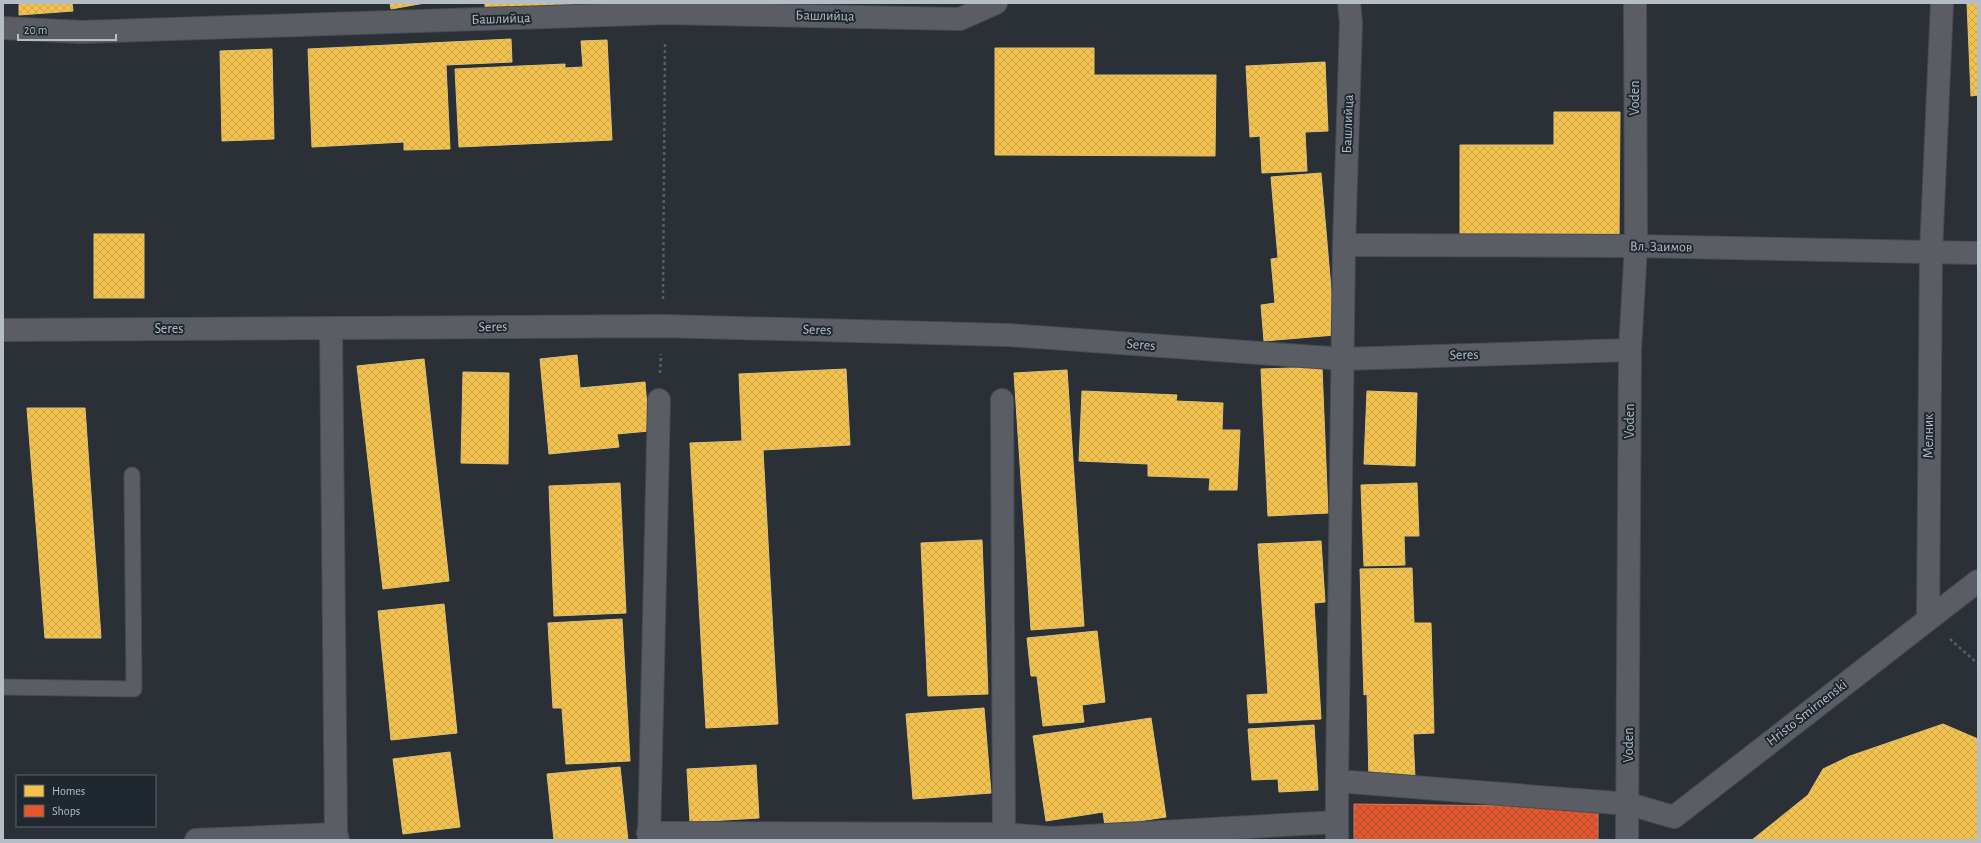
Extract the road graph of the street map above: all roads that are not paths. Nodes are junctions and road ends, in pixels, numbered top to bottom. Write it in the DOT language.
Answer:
graph roads {
  1 [pos="996,3"];
  2 [pos="1349,3"];
  3 [pos="1635,3"];
  4 [pos="1942,3"];
  5 [pos="3,28"];
  6 [pos="1344,245"];
  7 [pos="1636,246"];
  8 [pos="1930,252"];
  9 [pos="1978,253"];
  10 [pos="331,329"];
  11 [pos="3,330"];
  12 [pos="1630,350"];
  13 [pos="1344,359"];
  14 [pos="659,400"];
  15 [pos="1002,400"];
  16 [pos="132,475"];
  17 [pos="1978,581"];
  18 [pos="1928,620"];
  19 [pos="3,687"];
  20 [pos="1337,781"];
  21 [pos="1629,804"];
  22 [pos="1337,831"];
  23 [pos="649,836"];
  24 [pos="337,837"];
  25 [pos="1004,837"];
  26 [pos="208,839"];
  27 [pos="1627,840"];
  1 -- 5 [label="street, Башлийца"];
  2 -- 6 [label="street, Башлийца"];
  3 -- 7 [label="street, Voden"];
  4 -- 8 [label="street, Мелник"];
  6 -- 7 [label="street, Вл. Заимов"];
  6 -- 13 [label="street, Башлийца"];
  7 -- 8 [label="street, Вл. Заимов"];
  7 -- 12 [label="street, Voden"];
  8 -- 9 [label="street, Вл. Заимов"];
  8 -- 18 [label="street, Мелник"];
  10 -- 11 [label="street, Seres"];
  10 -- 13 [label="street, Seres"];
  10 -- 24 [label="street"];
  12 -- 13 [label="street, Seres"];
  12 -- 21 [label="street, Voden"];
  13 -- 20 [label="street, Башлийца"];
  14 -- 23 [label="street"];
  15 -- 25 [label="street"];
  16 -- 19 [label="lane"];
  17 -- 18 [label="street, Hristo Smirnenski"];
  18 -- 21 [label="street, Hristo Smirnenski"];
  20 -- 21 [label="street"];
  20 -- 22 [label="street, Башлийца"];
  21 -- 27 [label="street, Voden"];
  22 -- 25 [label="street"];
  23 -- 25 [label="street"];
  24 -- 26 [label="street"];
}
